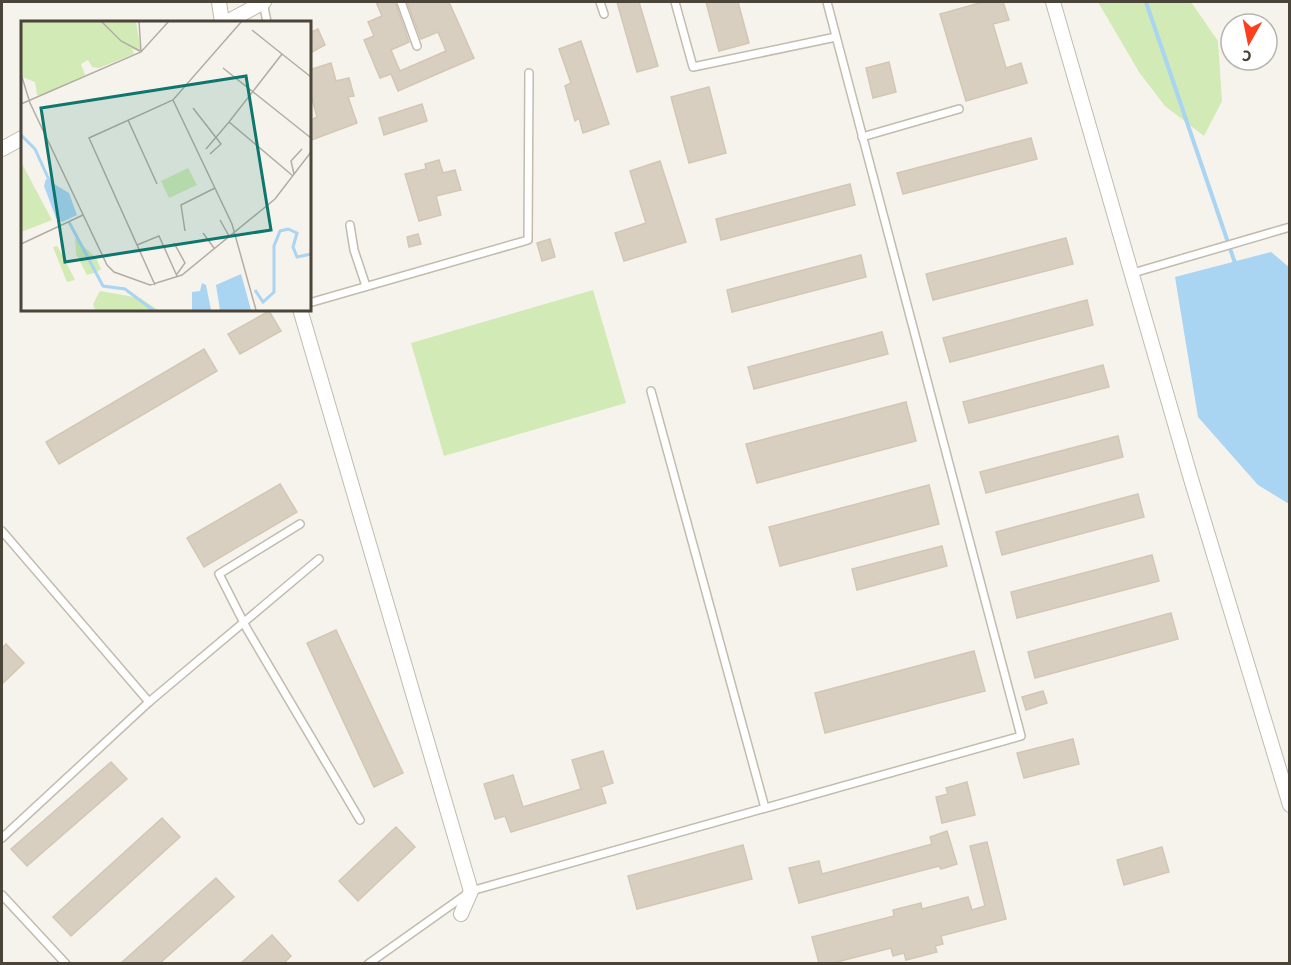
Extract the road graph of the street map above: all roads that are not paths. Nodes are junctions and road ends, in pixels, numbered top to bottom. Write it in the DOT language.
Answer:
graph roads {
  1 [pos="219,2"];
  2 [pos="264,2"];
  3 [pos="401,2"];
  4 [pos="600,2"];
  5 [pos="675,2"];
  6 [pos="827,2"];
  7 [pos="1053,2"];
  8 [pos="604,14"];
  9 [pos="222,21"];
  10 [pos="229,21"];
  11 [pos="267,21"];
  12 [pos="836,38"];
  13 [pos="417,46"];
  14 [pos="529,73"];
  15 [pos="959,110"];
  16 [pos="862,137"];
  17 [pos="21,139"];
  18 [pos="2,149"];
  19 [pos="350,225"];
  20 [pos="1290,227"];
  21 [pos="1133,273"];
  22 [pos="366,286"];
  23 [pos="310,303"];
  24 [pos="300,310"];
  25 [pos="651,392"];
  26 [pos="300,524"];
  27 [pos="2,531"];
  28 [pos="320,559"];
  29 [pos="244,623"];
  30 [pos="149,702"];
  31 [pos="1290,806"];
  32 [pos="765,808"];
  33 [pos="360,820"];
  34 [pos="2,838"];
  35 [pos="471,891"];
  36 [pos="2,895"];
  37 [pos="461,914"];
  38 [pos="66,963"];
  39 [pos="368,963"];
  1 -- 9 [label="street"];
  2 -- 10 [label="street"];
  2 -- 11 [label="lane"];
  3 -- 13 [label="lane"];
  4 -- 8 [label="lane"];
  5 -- 12 [label="lane"];
  6 -- 12 [label="lane"];
  7 -- 21 [label="street"];
  12 -- 16 [label="lane"];
  14 -- 22 [label="lane"];
  15 -- 16 [label="lane"];
  16 -- 32 [label="lane"];
  17 -- 18 [label="street"];
  19 -- 22 [label="lane"];
  20 -- 21 [label="lane"];
  21 -- 31 [label="street"];
  22 -- 23 [label="lane"];
  24 -- 35 [label="street"];
  25 -- 32 [label="lane"];
  26 -- 29 [label="lane"];
  27 -- 30 [label="lane"];
  28 -- 29 [label="lane"];
  29 -- 30 [label="lane"];
  29 -- 33 [label="lane"];
  30 -- 34 [label="lane"];
  32 -- 35 [label="lane"];
  35 -- 37 [label="street"];
  35 -- 39 [label="lane"];
  36 -- 38 [label="lane"];
}
